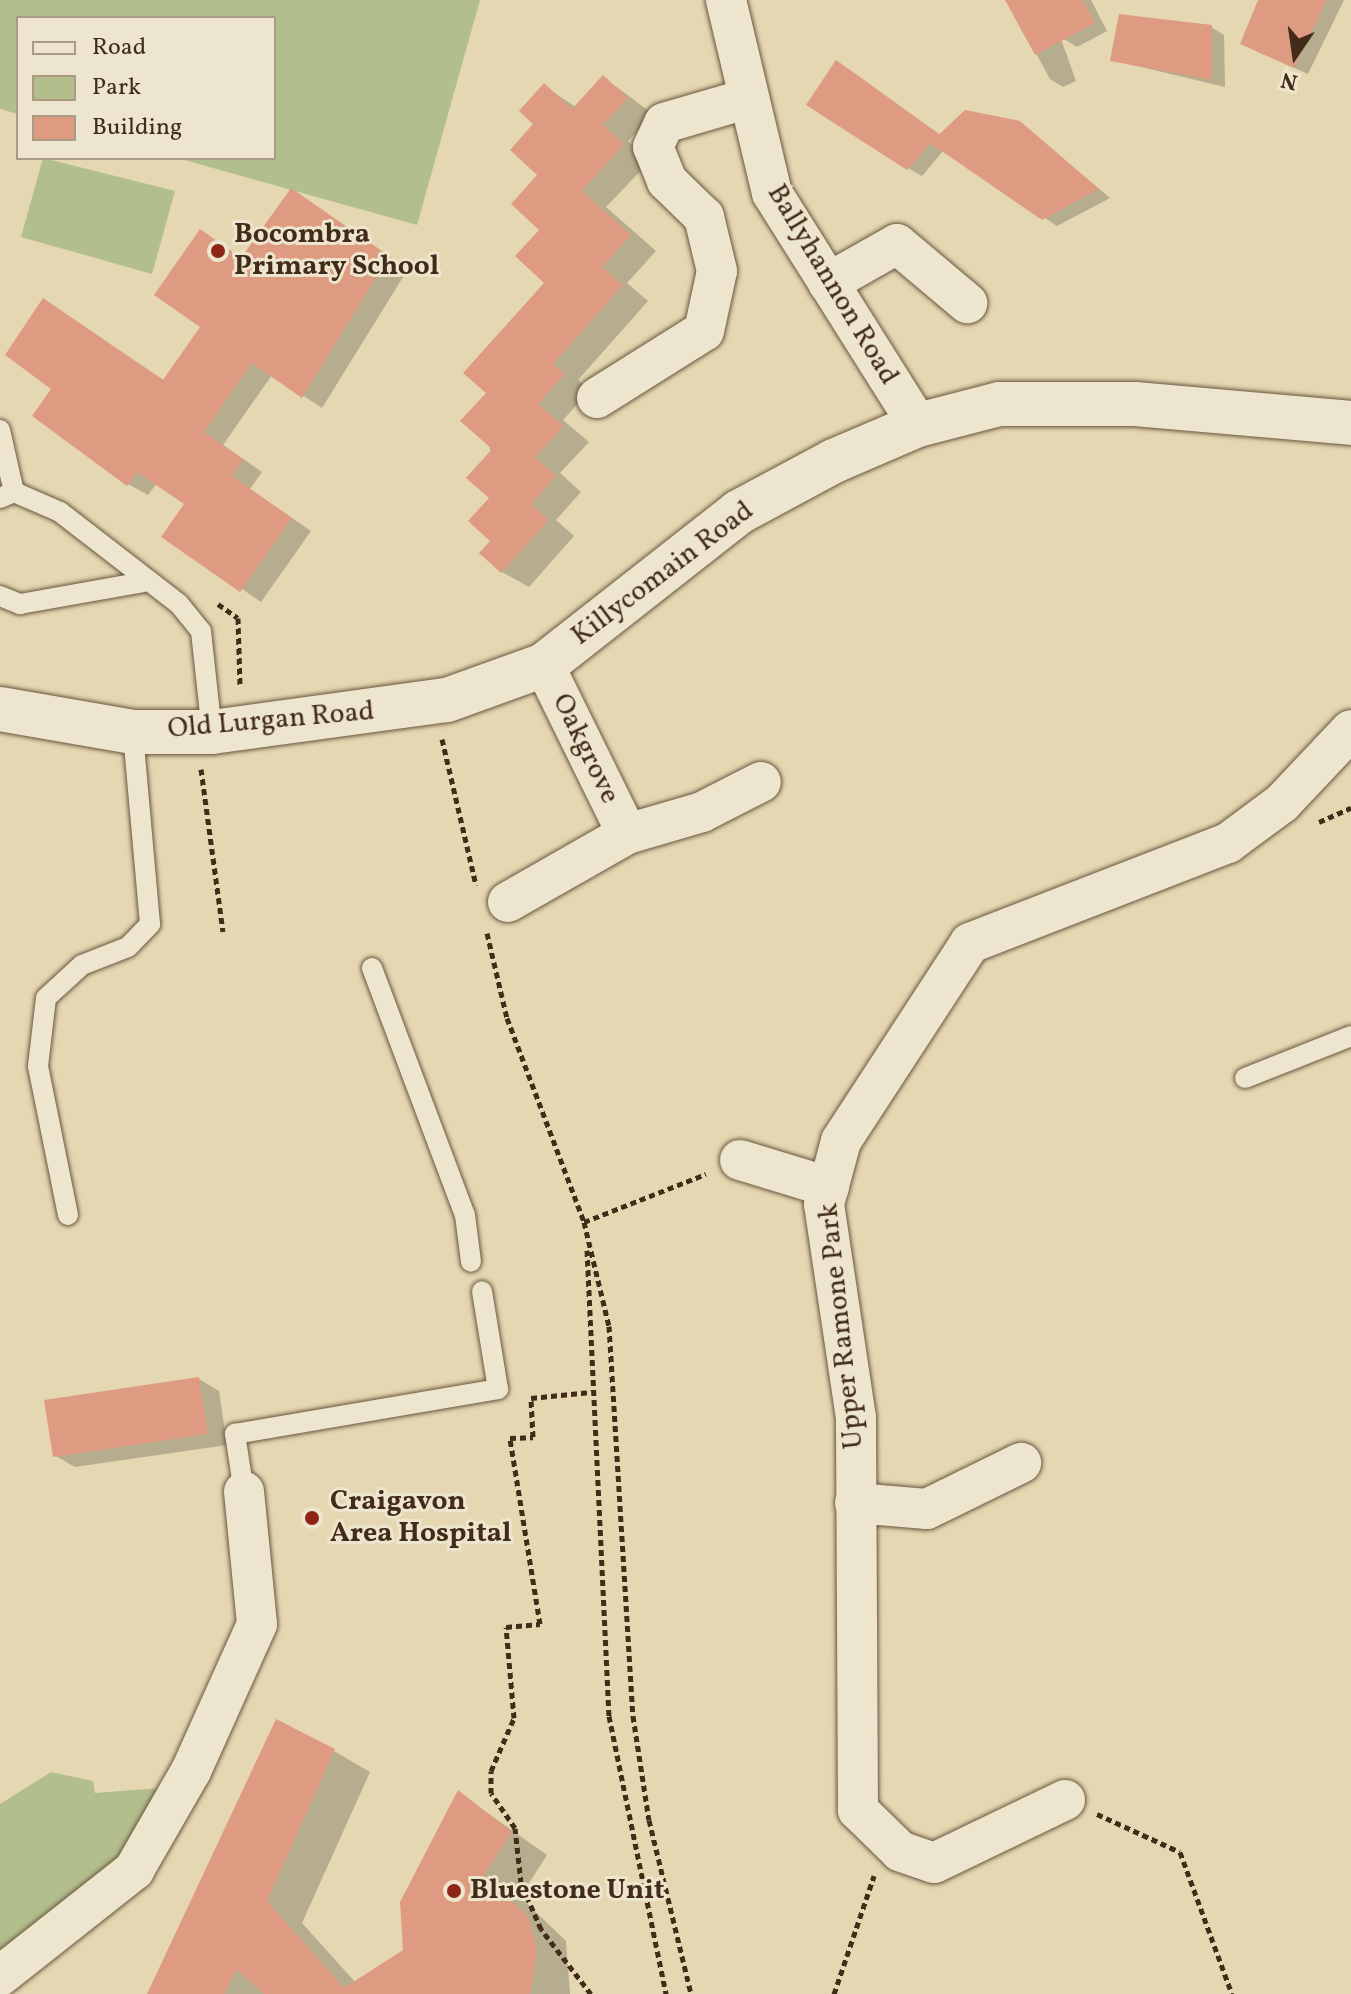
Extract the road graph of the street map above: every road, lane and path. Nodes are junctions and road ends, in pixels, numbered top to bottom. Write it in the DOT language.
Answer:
graph roads {
  1 [pos="726,0"];
  2 [pos="746,99"];
  3 [pos="828,283"];
  4 [pos="967,303"];
  5 [pos="597,398"];
  6 [pos="1351,423"];
  7 [pos="918,425"];
  8 [pos="0,430"];
  9 [pos="7,495"];
  10 [pos="143,582"];
  11 [pos="0,596"];
  12 [pos="544,665"];
  13 [pos="208,687"];
  14 [pos="255,687"];
  15 [pos="0,709"];
  16 [pos="443,712"];
  17 [pos="1351,730"];
  18 [pos="133,732"];
  19 [pos="206,732"];
  20 [pos="761,782"];
  21 [pos="627,834"];
  22 [pos="490,907"];
  23 [pos="223,932"];
  24 [pos="372,968"];
  25 [pos="1351,1036"];
  26 [pos="1245,1078"];
  27 [pos="740,1160"];
  28 [pos="829,1187"];
  29 [pos="68,1215"];
  30 [pos="584,1222"];
  31 [pos="586,1237"];
  32 [pos="471,1262"];
  33 [pos="482,1291"];
  34 [pos="591,1392"];
  35 [pos="1021,1463"];
  36 [pos="244,1492"];
  37 [pos="855,1503"];
  38 [pos="1065,1800"];
  39 [pos="887,1837"];
  40 [pos="0,1976"];
  41 [pos="591,1994"];
  42 [pos="666,1994"];
  43 [pos="691,1994"];
  44 [pos="834,1994"];
  45 [pos="1232,1994"];
  1 -- 2 [label="street, Ballyhannon Road"];
  2 -- 3 [label="street, Ballyhannon Road"];
  2 -- 5 [label="street"];
  3 -- 4 [label="street"];
  3 -- 7 [label="street, Ballyhannon Road"];
  6 -- 7 [label="street, Killycomain Road"];
  7 -- 12 [label="street, Killycomain Road"];
  8 -- 9 [label="lane"];
  9 -- 10 [label="lane"];
  10 -- 11 [label="lane"];
  10 -- 13 [label="lane"];
  12 -- 16 [label="street, Killycomain Road"];
  12 -- 21 [label="street, Oakgrove"];
  13 -- 14 [label="path"];
  13 -- 19 [label="lane"];
  15 -- 18 [label="street, Old Lurgan Road"];
  16 -- 19 [label="street, Old Lurgan Road"];
  16 -- 22 [label="path"];
  17 -- 28 [label="street, Upper Ramone Park"];
  18 -- 19 [label="street, Old Lurgan Road"];
  18 -- 29 [label="lane"];
  19 -- 23 [label="path"];
  20 -- 21 [label="street, Oakgrove"];
  21 -- 22 [label="street, Oakgrove"];
  22 -- 30 [label="path"];
  24 -- 32 [label="lane"];
  25 -- 26 [label="lane"];
  27 -- 28 [label="street"];
  27 -- 30 [label="path"];
  28 -- 37 [label="street, Upper Ramone Park"];
  30 -- 31 [label="path"];
  31 -- 34 [label="path"];
  31 -- 43 [label="path"];
  33 -- 36 [label="lane"];
  34 -- 41 [label="path"];
  34 -- 42 [label="path"];
  35 -- 37 [label="street"];
  36 -- 40 [label="street"];
  37 -- 39 [label="street, Upper Ramone Park"];
  38 -- 39 [label="street, Upper Ramone Park"];
  38 -- 45 [label="path"];
  39 -- 44 [label="path"];
}
